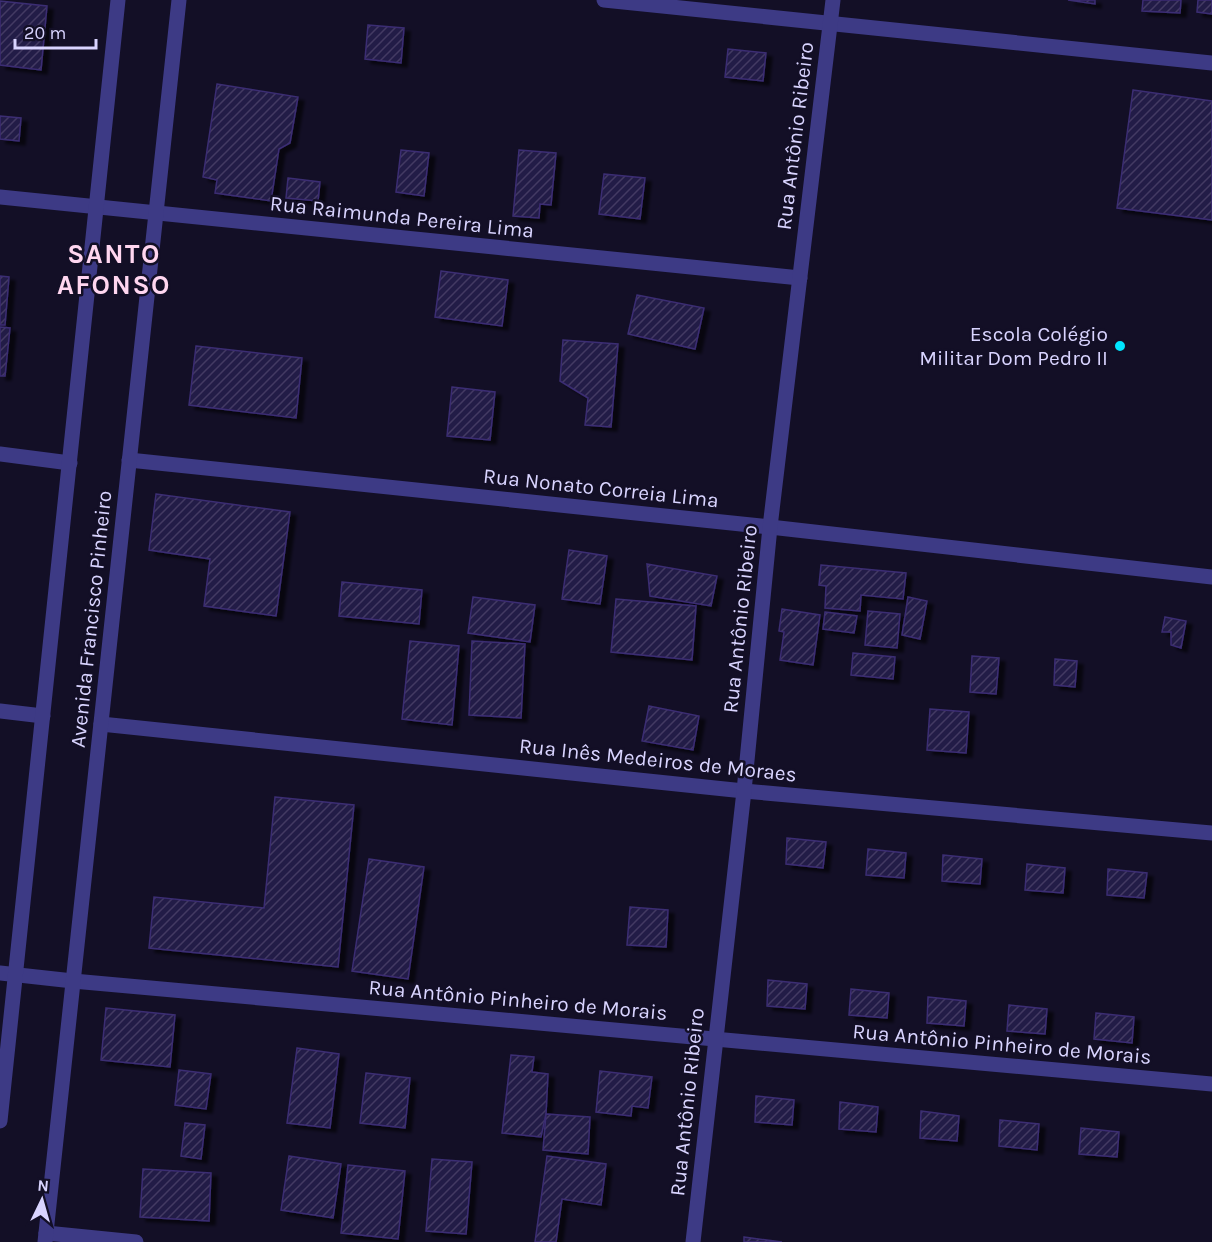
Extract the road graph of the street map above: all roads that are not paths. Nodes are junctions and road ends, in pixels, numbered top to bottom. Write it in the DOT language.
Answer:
graph roads {
  1 [pos="118,0"];
  2 [pos="179,0"];
  3 [pos="603,0"];
  4 [pos="833,0"];
  5 [pos="830,22"];
  6 [pos="1212,63"];
  7 [pos="0,197"];
  8 [pos="96,207"];
  9 [pos="156,213"];
  10 [pos="800,278"];
  11 [pos="0,454"];
  12 [pos="129,460"];
  13 [pos="70,463"];
  14 [pos="770,527"];
  15 [pos="1212,577"];
  16 [pos="0,711"];
  17 [pos="43,716"];
  18 [pos="101,724"];
  19 [pos="744,791"];
  20 [pos="1212,833"];
  21 [pos="8,973"];
  22 [pos="73,981"];
  23 [pos="715,1039"];
  24 [pos="1212,1084"];
  25 [pos="0,1121"];
  26 [pos="46,1238"];
  27 [pos="136,1242"];
  28 [pos="693,1242"];
  1 -- 8 [label="street, Avenida Francisco Pinheiro"];
  2 -- 9 [label="street, Avenida Francisco Pinheiro"];
  3 -- 5 [label="street"];
  4 -- 5 [label="street, Rua Antônio Ribeiro"];
  5 -- 6 [label="street"];
  5 -- 10 [label="street, Rua Antônio Ribeiro"];
  7 -- 8 [label="street, Rua Raimunda Pereira Lima"];
  8 -- 9 [label="street, Rua Raimunda Pereira Lima"];
  8 -- 13 [label="street, Avenida Francisco Pinheiro"];
  9 -- 10 [label="street, Rua Raimunda Pereira Lima"];
  9 -- 12 [label="street, Avenida Francisco Pinheiro"];
  10 -- 14 [label="street, Rua Antônio Ribeiro"];
  11 -- 13 [label="street"];
  12 -- 14 [label="street, Rua Nonato Correia Lima"];
  12 -- 18 [label="street, Avenida Francisco Pinheiro"];
  13 -- 17 [label="street, Avenida Francisco Pinheiro"];
  14 -- 15 [label="street, Rua Nonato Correia Lima"];
  14 -- 19 [label="street, Rua Antônio Ribeiro"];
  16 -- 17 [label="street"];
  17 -- 21 [label="street, Avenida Francisco Pinheiro"];
  18 -- 19 [label="street, Rua Inês Medeiros de Moraes"];
  18 -- 22 [label="street, Avenida Francisco Pinheiro"];
  19 -- 20 [label="street, Rua Inês Medeiros de Moraes"];
  19 -- 23 [label="street, Rua Antônio Ribeiro"];
  21 -- 22 [label="street, Rua Antônio Pinheiro de Morais"];
  21 -- 25 [label="street, Avenida Francisco Pinheiro"];
  22 -- 23 [label="street, Rua Antônio Pinheiro de Morais"];
  22 -- 26 [label="street, Avenida Francisco Pinheiro"];
  23 -- 24 [label="street, Rua Antônio Pinheiro de Morais"];
  23 -- 28 [label="street, Rua Antônio Ribeiro"];
  26 -- 27 [label="street"];
}
